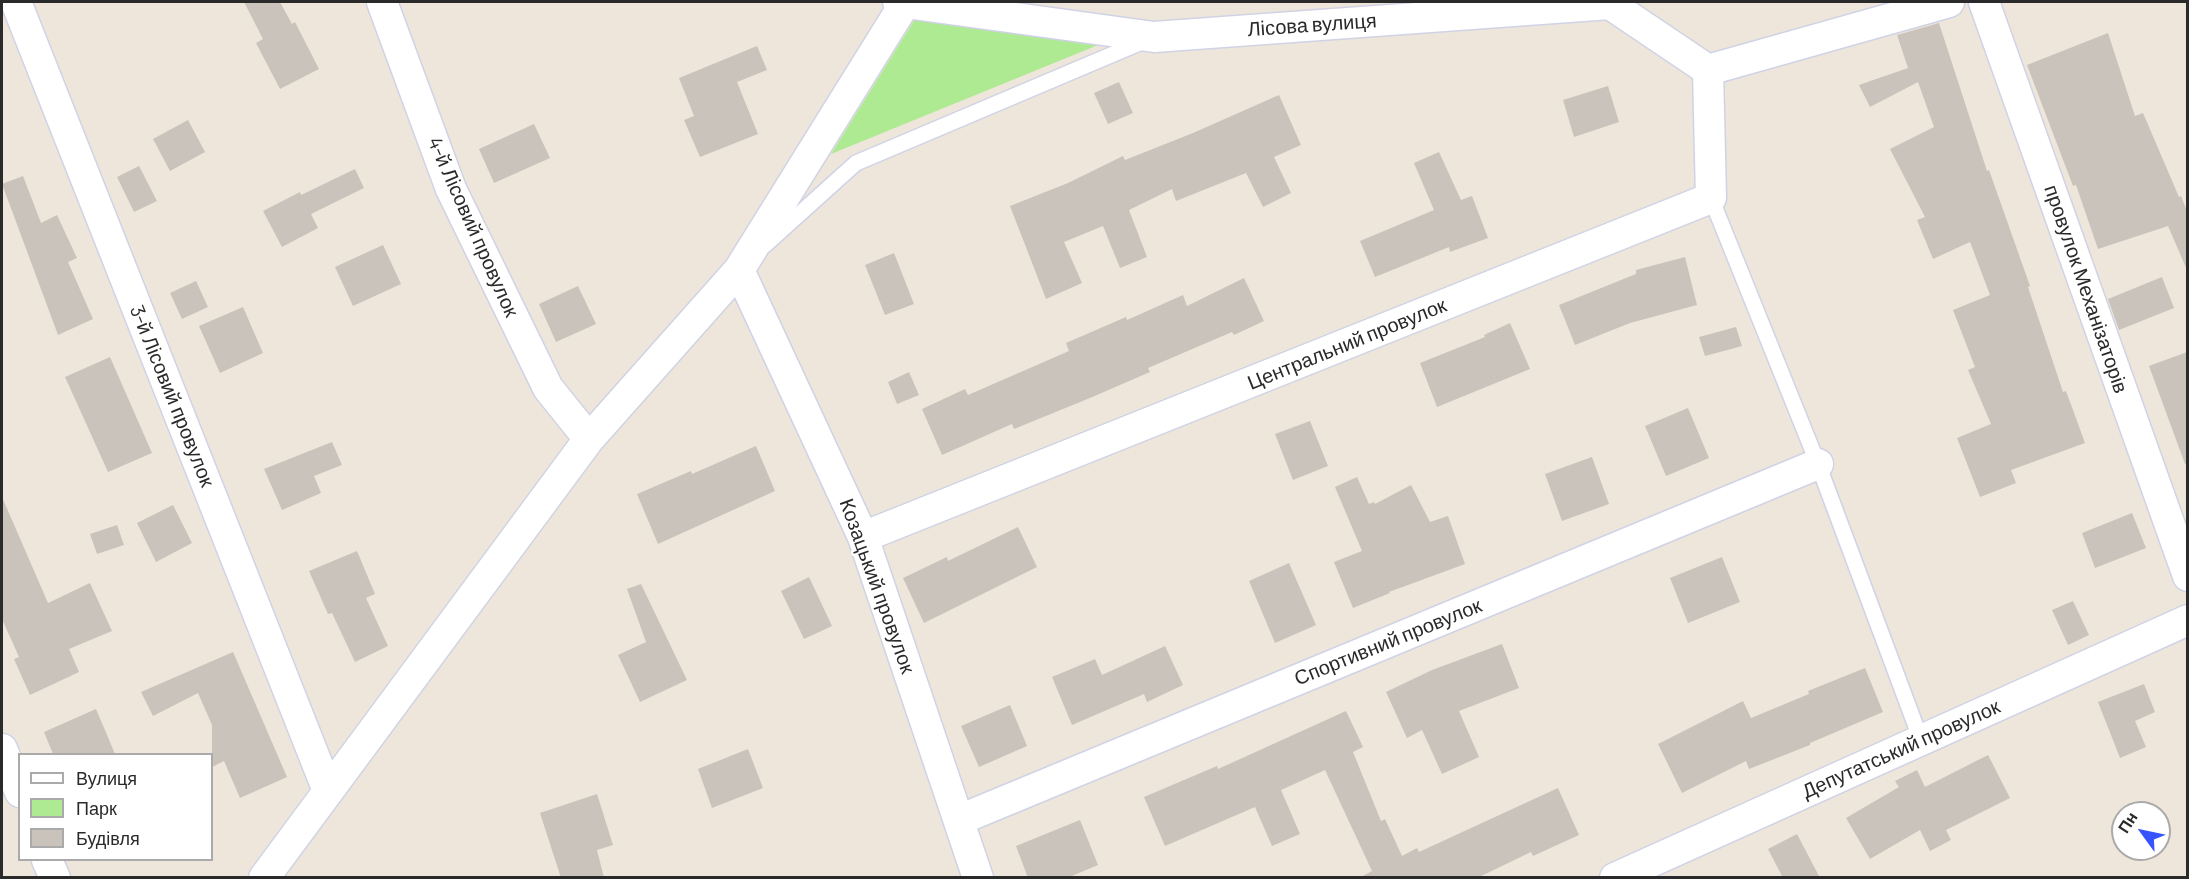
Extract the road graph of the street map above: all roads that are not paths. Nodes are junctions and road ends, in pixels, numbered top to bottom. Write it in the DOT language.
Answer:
graph roads {
  1 [pos="16,2"];
  2 [pos="382,2"];
  3 [pos="903,2"];
  4 [pos="1949,2"];
  5 [pos="1984,2"];
  6 [pos="1407,10"];
  7 [pos="1154,37"];
  8 [pos="1708,70"];
  9 [pos="1711,198"];
  10 [pos="739,270"];
  11 [pos="589,440"];
  12 [pos="1818,464"];
  13 [pos="863,537"];
  14 [pos="2187,576"];
  15 [pos="2187,620"];
  16 [pos="1921,740"];
  17 [pos="2,749"];
  18 [pos="18,787"];
  19 [pos="328,791"];
  20 [pos="958,819"];
  21 [pos="47,861"];
  22 [pos="55,878"];
  23 [pos="264,878"];
  24 [pos="978,878"];
  25 [pos="1615,878"];
  1 -- 19 [label="street, 3-й Лісовий провулок"];
  2 -- 11 [label="street, 4-й Лісовий провулок"];
  3 -- 7 [label="street, Лісова вулиця"];
  3 -- 10 [label="street"];
  4 -- 8 [label="street"];
  5 -- 14 [label="street, провулок Механізаторів"];
  6 -- 7 [label="street, Лісова вулиця"];
  6 -- 8 [label="street, Лісова вулиця"];
  7 -- 10 [label="lane"];
  8 -- 9 [label="street"];
  9 -- 12 [label="lane"];
  9 -- 13 [label="street, Центральний провулок"];
  10 -- 11 [label="street"];
  10 -- 13 [label="street, Козацький провулок"];
  11 -- 19 [label="street"];
  12 -- 16 [label="lane"];
  12 -- 20 [label="street, Спортивний провулок"];
  13 -- 20 [label="street, Козацький провулок"];
  15 -- 16 [label="street, Депутатський провулок"];
  16 -- 25 [label="street, Депутатський провулок"];
  17 -- 18 [label="street"];
  19 -- 23 [label="street"];
  20 -- 24 [label="street, Козацький провулок"];
  21 -- 22 [label="street"];
}
